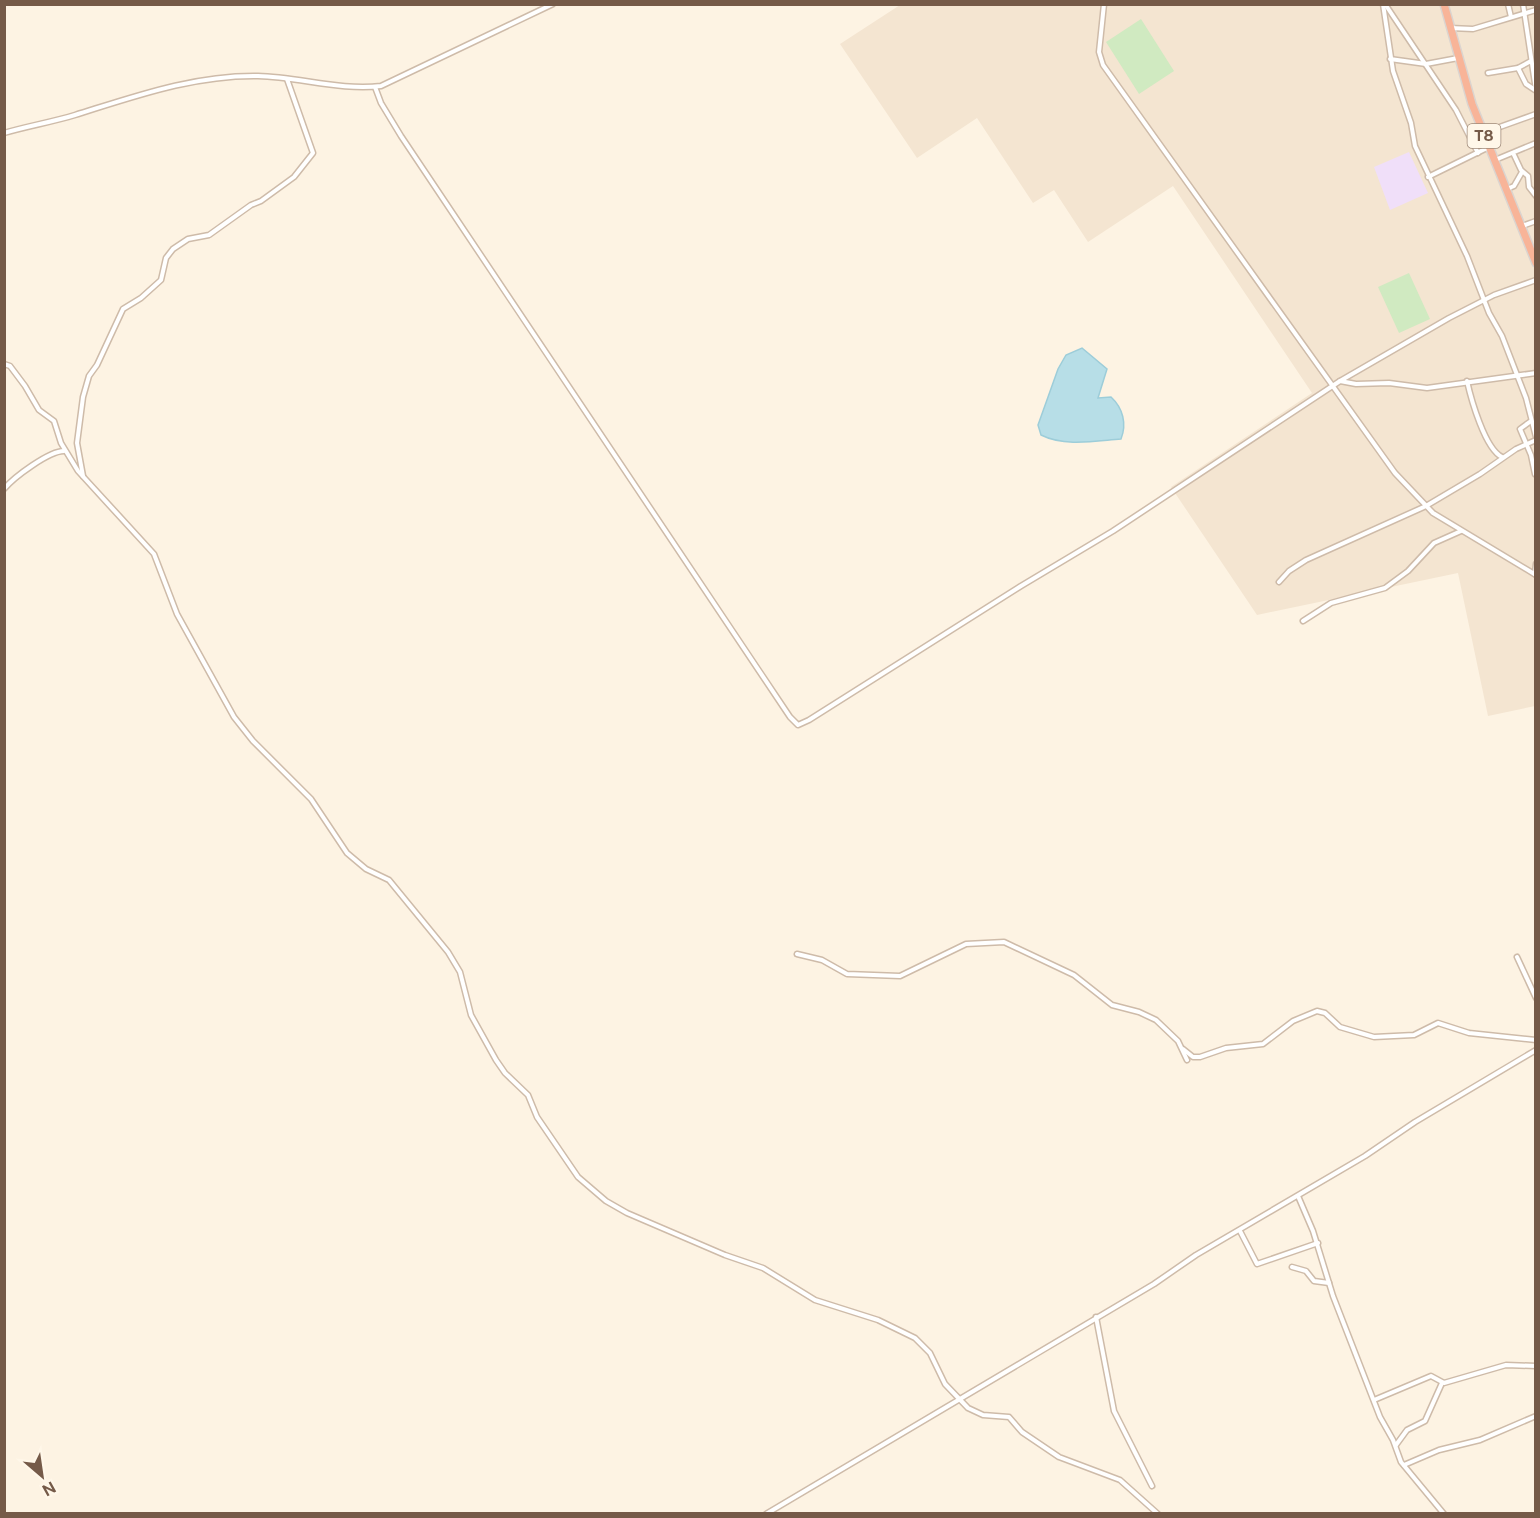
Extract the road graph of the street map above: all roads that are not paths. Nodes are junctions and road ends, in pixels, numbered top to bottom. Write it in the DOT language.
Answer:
graph roads {
  1 [pos="553,4"];
  2 [pos="1104,4"];
  3 [pos="1384,4"];
  4 [pos="1444,4"];
  5 [pos="1508,4"];
  6 [pos="1523,4"];
  7 [pos="1536,10"];
  8 [pos="1525,12"];
  9 [pos="1511,17"];
  10 [pos="1449,27"];
  11 [pos="1458,58"];
  12 [pos="1390,59"];
  13 [pos="1531,61"];
  14 [pos="1426,64"];
  15 [pos="1518,68"];
  16 [pos="1488,74"];
  17 [pos="287,79"];
  18 [pos="375,87"];
  19 [pos="1536,90"];
  20 [pos="1536,114"];
  21 [pos="4,133"];
  22 [pos="1483,133"];
  23 [pos="1536,143"];
  24 [pos="1489,147"];
  25 [pos="1478,153"];
  26 [pos="1514,155"];
  27 [pos="1495,160"];
  28 [pos="1522,172"];
  29 [pos="1428,177"];
  30 [pos="1507,190"];
  31 [pos="1536,196"];
  32 [pos="1535,223"];
  33 [pos="1520,226"];
  34 [pos="1536,263"];
  35 [pos="1536,280"];
  36 [pos="1484,300"];
  37 [pos="4,364"];
  38 [pos="1536,373"];
  39 [pos="1517,376"];
  40 [pos="1340,381"];
  41 [pos="1467,381"];
  42 [pos="1334,386"];
  43 [pos="1532,421"];
  44 [pos="1536,439"];
  45 [pos="1525,444"];
  46 [pos="65,451"];
  47 [pos="1502,457"];
  48 [pos="1535,475"];
  49 [pos="83,476"];
  50 [pos="4,489"];
  51 [pos="1426,506"];
  52 [pos="1461,531"];
  53 [pos="1536,564"];
  54 [pos="1535,575"];
  55 [pos="1279,582"];
  56 [pos="1303,621"];
  57 [pos="797,954"];
  58 [pos="1517,957"];
  59 [pos="1536,998"];
  60 [pos="1536,1040"];
  61 [pos="1182,1049"];
  62 [pos="1536,1050"];
  63 [pos="1188,1060"];
  64 [pos="1298,1196"];
  65 [pos="1240,1231"];
  66 [pos="1318,1243"];
  67 [pos="1293,1267"];
  68 [pos="1329,1283"];
  69 [pos="1096,1317"];
  70 [pos="1536,1366"];
  71 [pos="1442,1383"];
  72 [pos="959,1397"];
  73 [pos="1374,1400"];
  74 [pos="1536,1416"];
  75 [pos="1395,1446"];
  76 [pos="1404,1465"];
  77 [pos="1152,1486"];
  78 [pos="766,1514"];
  79 [pos="1158,1514"];
  80 [pos="1444,1514"];
  1 -- 18 [label="street"];
  2 -- 42 [label="street"];
  3 -- 12 [label="street"];
  3 -- 14 [label="street"];
  4 -- 10 [label="highway, T8"];
  5 -- 9 [label="street"];
  6 -- 8 [label="street"];
  7 -- 8 [label="street"];
  8 -- 9 [label="street"];
  8 -- 13 [label="street"];
  9 -- 10 [label="street"];
  10 -- 11 [label="highway, T8"];
  11 -- 14 [label="street"];
  11 -- 22 [label="highway, T8"];
  12 -- 14 [label="street"];
  12 -- 29 [label="street"];
  13 -- 15 [label="street"];
  13 -- 19 [label="street"];
  14 -- 25 [label="street"];
  15 -- 16 [label="street"];
  15 -- 19 [label="street"];
  17 -- 18 [label="street"];
  17 -- 21 [label="street"];
  17 -- 49 [label="street"];
  18 -- 42 [label="street"];
  20 -- 22 [label="street"];
  22 -- 24 [label="highway, T8"];
  23 -- 26 [label="street"];
  24 -- 25 [label="street"];
  24 -- 27 [label="highway, T8"];
  25 -- 29 [label="street"];
  26 -- 27 [label="street"];
  26 -- 28 [label="street"];
  27 -- 30 [label="highway, T8"];
  28 -- 30 [label="street"];
  28 -- 31 [label="street"];
  29 -- 36 [label="street"];
  30 -- 33 [label="highway, T8"];
  32 -- 33 [label="street"];
  33 -- 34 [label="highway, T8"];
  35 -- 36 [label="street"];
  36 -- 39 [label="street"];
  36 -- 40 [label="street"];
  37 -- 46 [label="street"];
  38 -- 39 [label="street"];
  39 -- 41 [label="street"];
  39 -- 43 [label="street"];
  40 -- 41 [label="street"];
  40 -- 42 [label="street"];
  41 -- 47 [label="street"];
  42 -- 51 [label="street"];
  43 -- 44 [label="street"];
  43 -- 45 [label="street"];
  44 -- 45 [label="street"];
  45 -- 47 [label="street"];
  45 -- 48 [label="street"];
  46 -- 49 [label="street"];
  46 -- 50 [label="street"];
  47 -- 51 [label="street"];
  49 -- 72 [label="street"];
  51 -- 52 [label="street"];
  51 -- 55 [label="street"];
  52 -- 54 [label="street"];
  52 -- 56 [label="street"];
  53 -- 54 [label="street"];
  57 -- 61 [label="street"];
  58 -- 59 [label="street"];
  60 -- 61 [label="street"];
  61 -- 63 [label="street"];
  62 -- 64 [label="street"];
  64 -- 65 [label="street"];
  64 -- 66 [label="street"];
  65 -- 66 [label="street"];
  65 -- 69 [label="street"];
  66 -- 68 [label="street"];
  67 -- 68 [label="street"];
  68 -- 73 [label="street"];
  69 -- 72 [label="street"];
  69 -- 77 [label="street"];
  70 -- 71 [label="street"];
  71 -- 73 [label="street"];
  71 -- 75 [label="street"];
  72 -- 78 [label="street"];
  72 -- 79 [label="street"];
  73 -- 75 [label="street"];
  74 -- 76 [label="street"];
  75 -- 76 [label="street"];
  76 -- 80 [label="street"];
}
